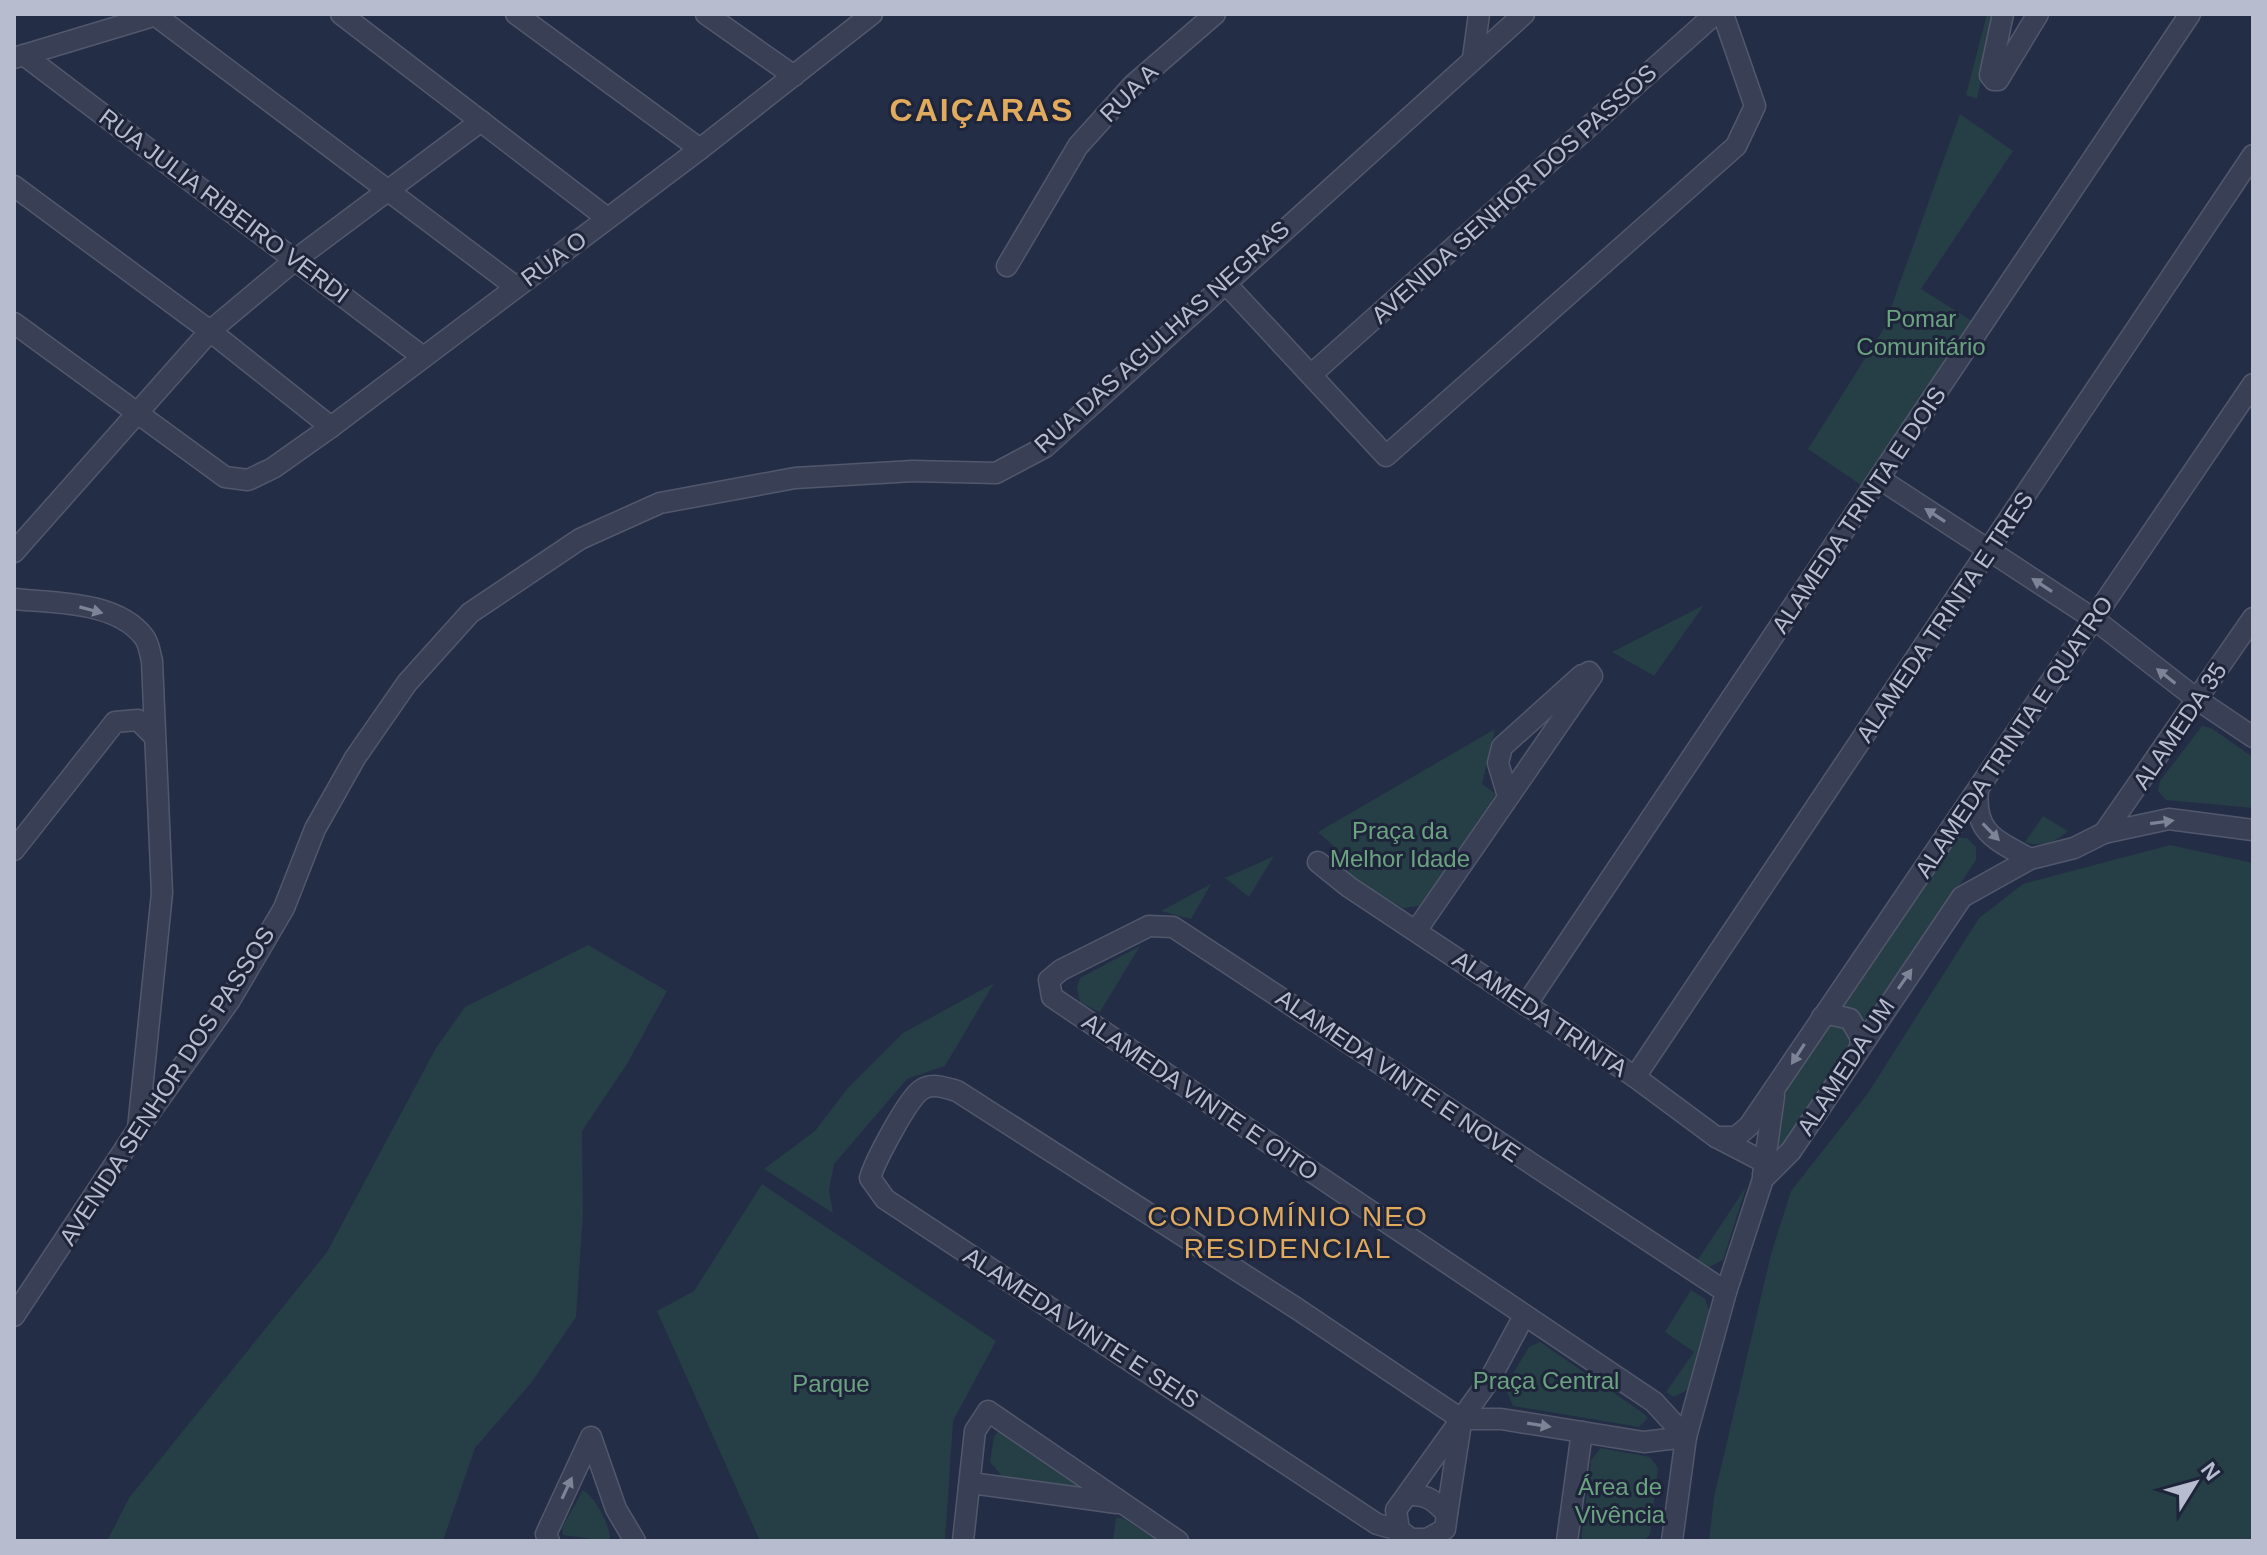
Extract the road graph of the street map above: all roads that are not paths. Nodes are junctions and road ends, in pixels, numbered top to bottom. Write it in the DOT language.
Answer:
graph roads {
  1 [pos="341,14"];
  2 [pos="516,14"];
  3 [pos="706,14"];
  4 [pos="872,14"];
  5 [pos="1215,14"];
  6 [pos="1479,14"];
  7 [pos="1524,14"];
  8 [pos="1715,14"];
  9 [pos="1723,14"];
  10 [pos="2003,14"];
  11 [pos="2038,14"];
  12 [pos="2190,14"];
  13 [pos="158,15"];
  14 [pos="19,57"];
  15 [pos="1473,58"];
  16 [pos="794,76"];
  17 [pos="481,121"];
  18 [pos="700,149"];
  19 [pos="2253,155"];
  20 [pos="14,186"];
  21 [pos="388,190"];
  22 [pos="607,218"];
  23 [pos="295,260"];
  24 [pos="1007,266"];
  25 [pos="1227,285"];
  26 [pos="516,287"];
  27 [pos="14,323"];
  28 [pos="210,331"];
  29 [pos="423,357"];
  30 [pos="1313,373"];
  31 [pos="2253,384"];
  32 [pos="137,411"];
  33 [pos="331,427"];
  34 [pos="1880,479"];
  35 [pos="18,539"];
  36 [pos="1990,550"];
  37 [pos="14,599"];
  38 [pos="470,613"];
  39 [pos="2253,618"];
  40 [pos="2094,619"];
  41 [pos="2198,700"];
  42 [pos="154,736"];
  43 [pos="2253,737"];
  44 [pos="1978,791"];
  45 [pos="1508,796"];
  46 [pos="2253,830"];
  47 [pos="2104,833"];
  48 [pos="14,850"];
  49 [pos="2030,859"];
  50 [pos="1318,862"];
  51 [pos="1416,931"];
  52 [pos="1061,970"];
  53 [pos="1526,1005"];
  54 [pos="1822,1017"];
  55 [pos="1860,1047"];
  56 [pos="1635,1077"];
  57 [pos="1775,1089"];
  58 [pos="138,1129"];
  59 [pos="1716,1137"];
  60 [pos="1763,1170"];
  61 [pos="1726,1292"];
  62 [pos="14,1316"];
  63 [pos="1524,1316"];
  64 [pos="1490,1379"];
  65 [pos="1654,1402"];
  66 [pos="1461,1419"];
  67 [pos="1501,1419"];
  68 [pos="1582,1432"];
  69 [pos="1686,1437"];
  70 [pos="1644,1442"];
  71 [pos="971,1483"];
  72 [pos="1409,1495"];
  73 [pos="1123,1504"];
  74 [pos="616,1509"];
  75 [pos="1445,1528"];
  76 [pos="1399,1535"];
  77 [pos="549,1541"];
  78 [pos="618,1541"];
  79 [pos="635,1541"];
  80 [pos="963,1541"];
  81 [pos="1178,1541"];
  82 [pos="1567,1541"];
  83 [pos="1672,1541"];
  1 -- 17 [label="street"];
  2 -- 18 [label="street"];
  3 -- 16 [label="street"];
  4 -- 16 [label="street, RUA O"];
  5 -- 24 [label="street, RUA A"];
  6 -- 15 [label="street"];
  7 -- 15 [label="street, RUA DAS AGULHAS NEGRAS"];
  8 -- 30 [label="street, AVENIDA SENHOR DOS PASSOS"];
  9 -- 30 [label="street"];
  10 -- 11 [label="street"];
  12 -- 34 [label="street, ALAMEDA TRINTA E DOIS"];
  13 -- 14 [label="street"];
  13 -- 21 [label="street"];
  14 -- 23 [label="street, RUA JULIA RIBEIRO VERDI"];
  15 -- 25 [label="street, RUA DAS AGULHAS NEGRAS"];
  16 -- 18 [label="street, RUA O"];
  17 -- 21 [label="street"];
  17 -- 22 [label="street"];
  18 -- 22 [label="street, RUA O"];
  19 -- 36 [label="street, ALAMEDA TRINTA E TRES"];
  20 -- 28 [label="street"];
  21 -- 23 [label="street"];
  21 -- 26 [label="street"];
  22 -- 26 [label="street, RUA O"];
  23 -- 28 [label="street"];
  23 -- 29 [label="street, RUA JULIA RIBEIRO VERDI"];
  25 -- 30 [label="street"];
  25 -- 38 [label="street, RUA DAS AGULHAS NEGRAS"];
  26 -- 29 [label="street, RUA O"];
  27 -- 32 [label="street"];
  28 -- 32 [label="street"];
  28 -- 33 [label="street"];
  29 -- 33 [label="street, RUA O"];
  31 -- 40 [label="street, ALAMEDA TRINTA E QUATRO"];
  32 -- 33 [label="street, RUA O"];
  32 -- 35 [label="street"];
  36 -- 34 [label="street, one-way"];
  34 -- 53 [label="street, ALAMEDA TRINTA E DOIS"];
  40 -- 36 [label="street, one-way"];
  36 -- 56 [label="street, ALAMEDA TRINTA E TRES"];
  37 -- 42 [label="street, one-way"];
  38 -- 58 [label="street, AVENIDA SENHOR DOS PASSOS"];
  39 -- 41 [label="street, ALAMEDA 35"];
  41 -- 40 [label="street, one-way"];
  40 -- 44 [label="street, ALAMEDA TRINTA E QUATRO"];
  41 -- 43 [label="street"];
  41 -- 47 [label="street, ALAMEDA 35"];
  42 -- 48 [label="street"];
  42 -- 58 [label="street"];
  44 -- 49 [label="street, one-way"];
  44 -- 54 [label="street, ALAMEDA TRINTA E QUATRO"];
  45 -- 45 [label="street"];
  45 -- 51 [label="street"];
  47 -- 46 [label="street, ALAMEDA UM, one-way"];
  47 -- 49 [label="street, ALAMEDA UM"];
  55 -- 49 [label="street, ALAMEDA UM, one-way"];
  50 -- 51 [label="street, ALAMEDA TRINTA"];
  51 -- 53 [label="street, ALAMEDA TRINTA"];
  52 -- 61 [label="street, ALAMEDA VINTE E NOVE"];
  52 -- 63 [label="street, ALAMEDA VINTE E OITO"];
  53 -- 56 [label="street, ALAMEDA TRINTA"];
  54 -- 55 [label="street"];
  54 -- 57 [label="street, ALAMEDA TRINTA E QUATRO, one-way"];
  55 -- 60 [label="street, ALAMEDA UM"];
  56 -- 59 [label="street, ALAMEDA TRINTA"];
  57 -- 59 [label="street, ALAMEDA TRINTA E QUATRO"];
  57 -- 60 [label="street, ALAMEDA TRINTA E QUATRO"];
  58 -- 62 [label="street, AVENIDA SENHOR DOS PASSOS"];
  59 -- 60 [label="street, ALAMEDA TRINTA"];
  60 -- 61 [label="street, ALAMEDA UM"];
  61 -- 69 [label="street, ALAMEDA UM"];
  63 -- 64 [label="street"];
  63 -- 65 [label="street, ALAMEDA VINTE E OITO"];
  64 -- 66 [label="street"];
  64 -- 67 [label="street"];
  65 -- 69 [label="street, ALAMEDA VINTE E OITO"];
  65 -- 70 [label="street"];
  66 -- 67 [label="street"];
  66 -- 72 [label="street"];
  66 -- 75 [label="street"];
  66 -- 76 [label="street, ALAMEDA VINTE E SEIS"];
  67 -- 68 [label="street, one-way"];
  68 -- 70 [label="street"];
  68 -- 82 [label="street"];
  69 -- 70 [label="street"];
  69 -- 83 [label="street, ALAMEDA UM"];
  71 -- 73 [label="street"];
  71 -- 73 [label="street"];
  71 -- 80 [label="street"];
  72 -- 75 [label="street"];
  72 -- 76 [label="street"];
  73 -- 81 [label="street"];
  77 -- 74 [label="street, one-way"];
  74 -- 78 [label="street"];
  74 -- 79 [label="street"];
  75 -- 76 [label="street"];
}
